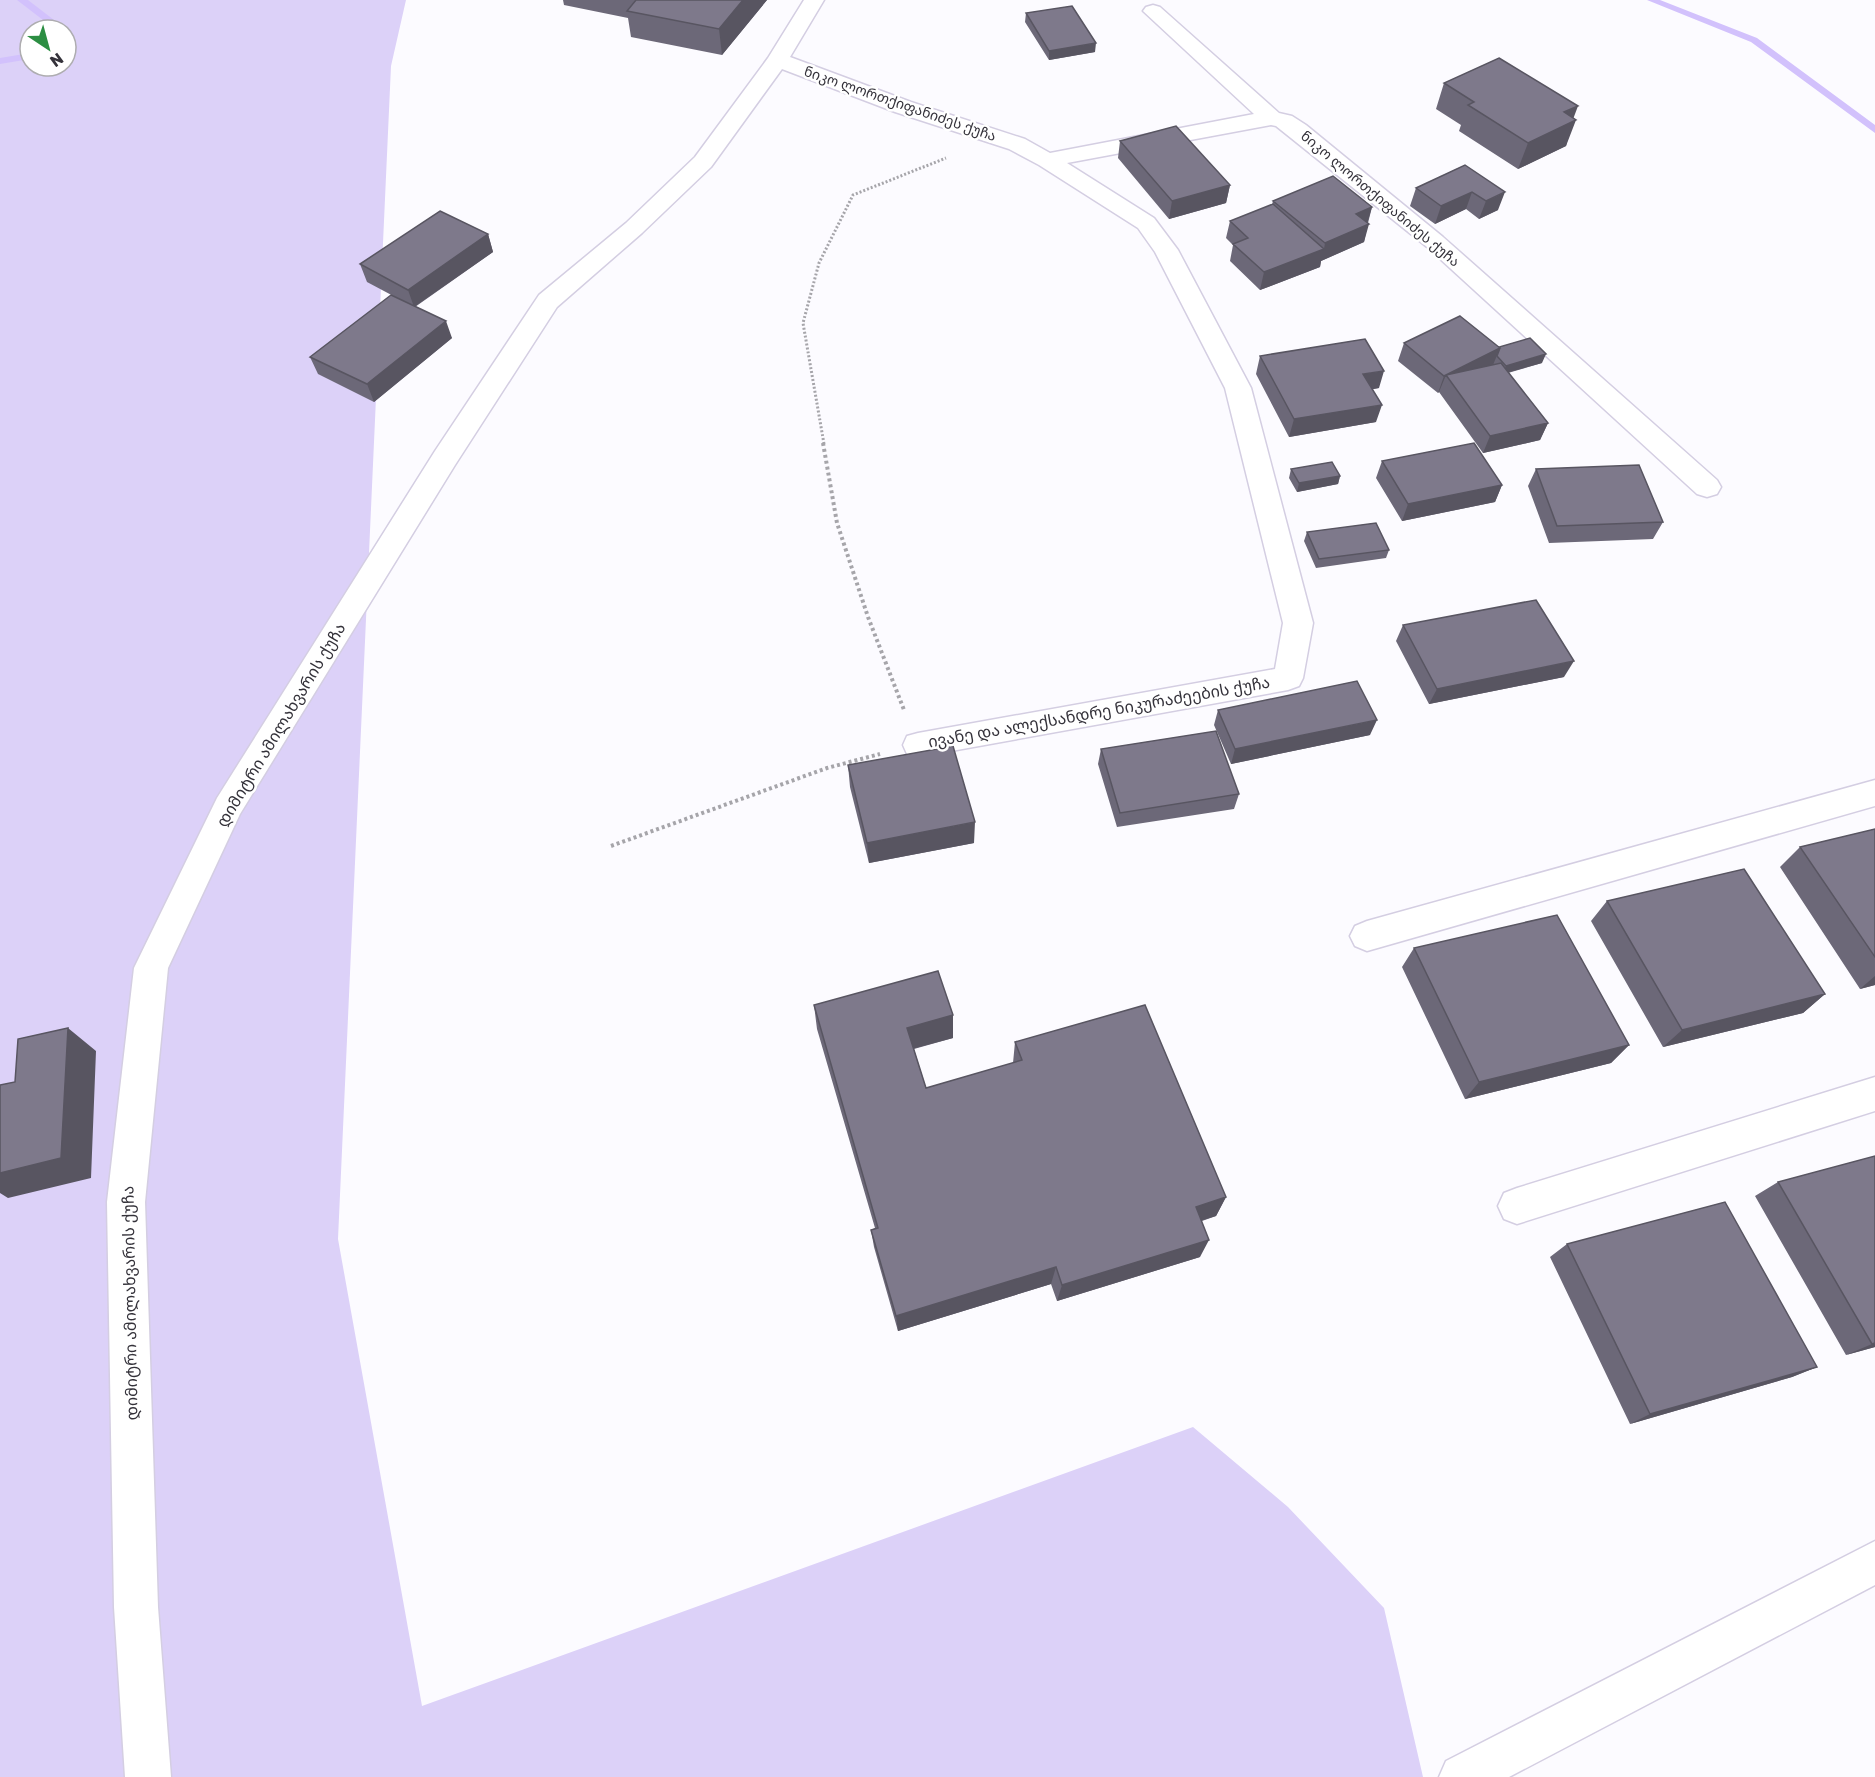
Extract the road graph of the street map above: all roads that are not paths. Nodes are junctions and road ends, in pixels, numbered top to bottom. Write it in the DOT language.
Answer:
graph roads {
  1 [pos="814,0"];
  2 [pos="1153,11"];
  3 [pos="778,60"];
  4 [pos="1271,118"];
  5 [pos="1047,160"];
  6 [pos="1707,487"];
  7 [pos="918,745"];
  8 [pos="1875,793"];
  9 [pos="1367,936"];
  10 [pos="1875,1094"];
  11 [pos="1517,1206"];
  12 [pos="1875,1562"];
  13 [pos="148,1777"];
  14 [pos="1462,1777"];
  1 -- 3 [label="street, დიმიტრი ამილახვარის ქუჩა"];
  2 -- 4 [label="street, ნიკო ლორთქიფანიძეს ქუჩა"];
  3 -- 5 [label="street, ნიკო ლორთქიფანიძეს ქუჩა"];
  3 -- 13 [label="street, დიმიტრი ამილახვარის ქუჩა"];
  4 -- 5 [label="street"];
  4 -- 6 [label="street, ნიკო ლორთქიფანიძეს ქუჩა"];
  5 -- 7 [label="street, ივანე და ალექსანდრე ნიკურაძეების ქუჩა"];
  8 -- 9 [label="street"];
  10 -- 11 [label="street"];
  12 -- 14 [label="street"];
}
